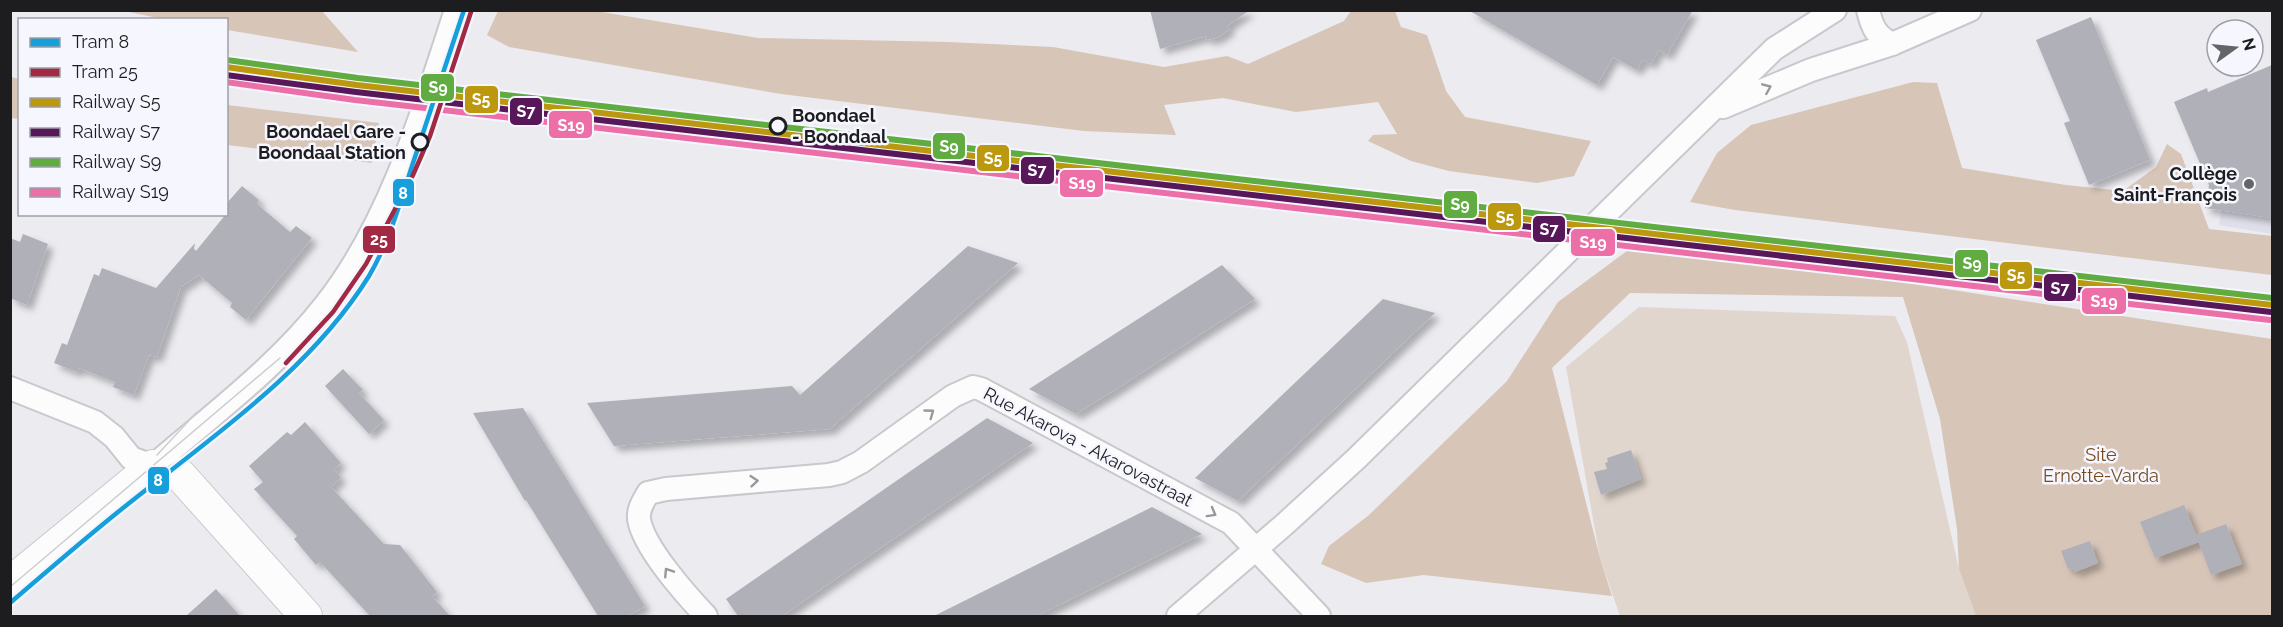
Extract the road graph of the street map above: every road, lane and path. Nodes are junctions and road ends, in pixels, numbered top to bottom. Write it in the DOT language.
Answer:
graph roads {
  1 [pos="456,10"];
  2 [pos="1835,10"];
  3 [pos="1868,10"];
  4 [pos="1970,10"];
  5 [pos="1792,38"];
  6 [pos="1892,44"];
  7 [pos="1811,70"];
  8 [pos="1713,111"];
  9 [pos="10,387"];
  10 [pos="153,465"];
  11 [pos="1256,549"];
  12 [pos="10,583"];
  13 [pos="306,616"];
  14 [pos="706,616"];
  15 [pos="1178,616"];
  16 [pos="1318,616"];
  1 -- 10 [label="street"];
  2 -- 5 [label="street"];
  3 -- 6 [label="street"];
  4 -- 6 [label="street"];
  5 -- 7 [label="street"];
  5 -- 8 [label="street"];
  6 -- 7 [label="street"];
  8 -- 7 [label="street, one-way"];
  8 -- 11 [label="street"];
  9 -- 10 [label="street"];
  10 -- 12 [label="street"];
  10 -- 13 [label="street"];
  14 -- 11 [label="street, Rue Akarova - Akarovastraat, one-way"];
  11 -- 15 [label="street"];
  11 -- 16 [label="street"];
}
